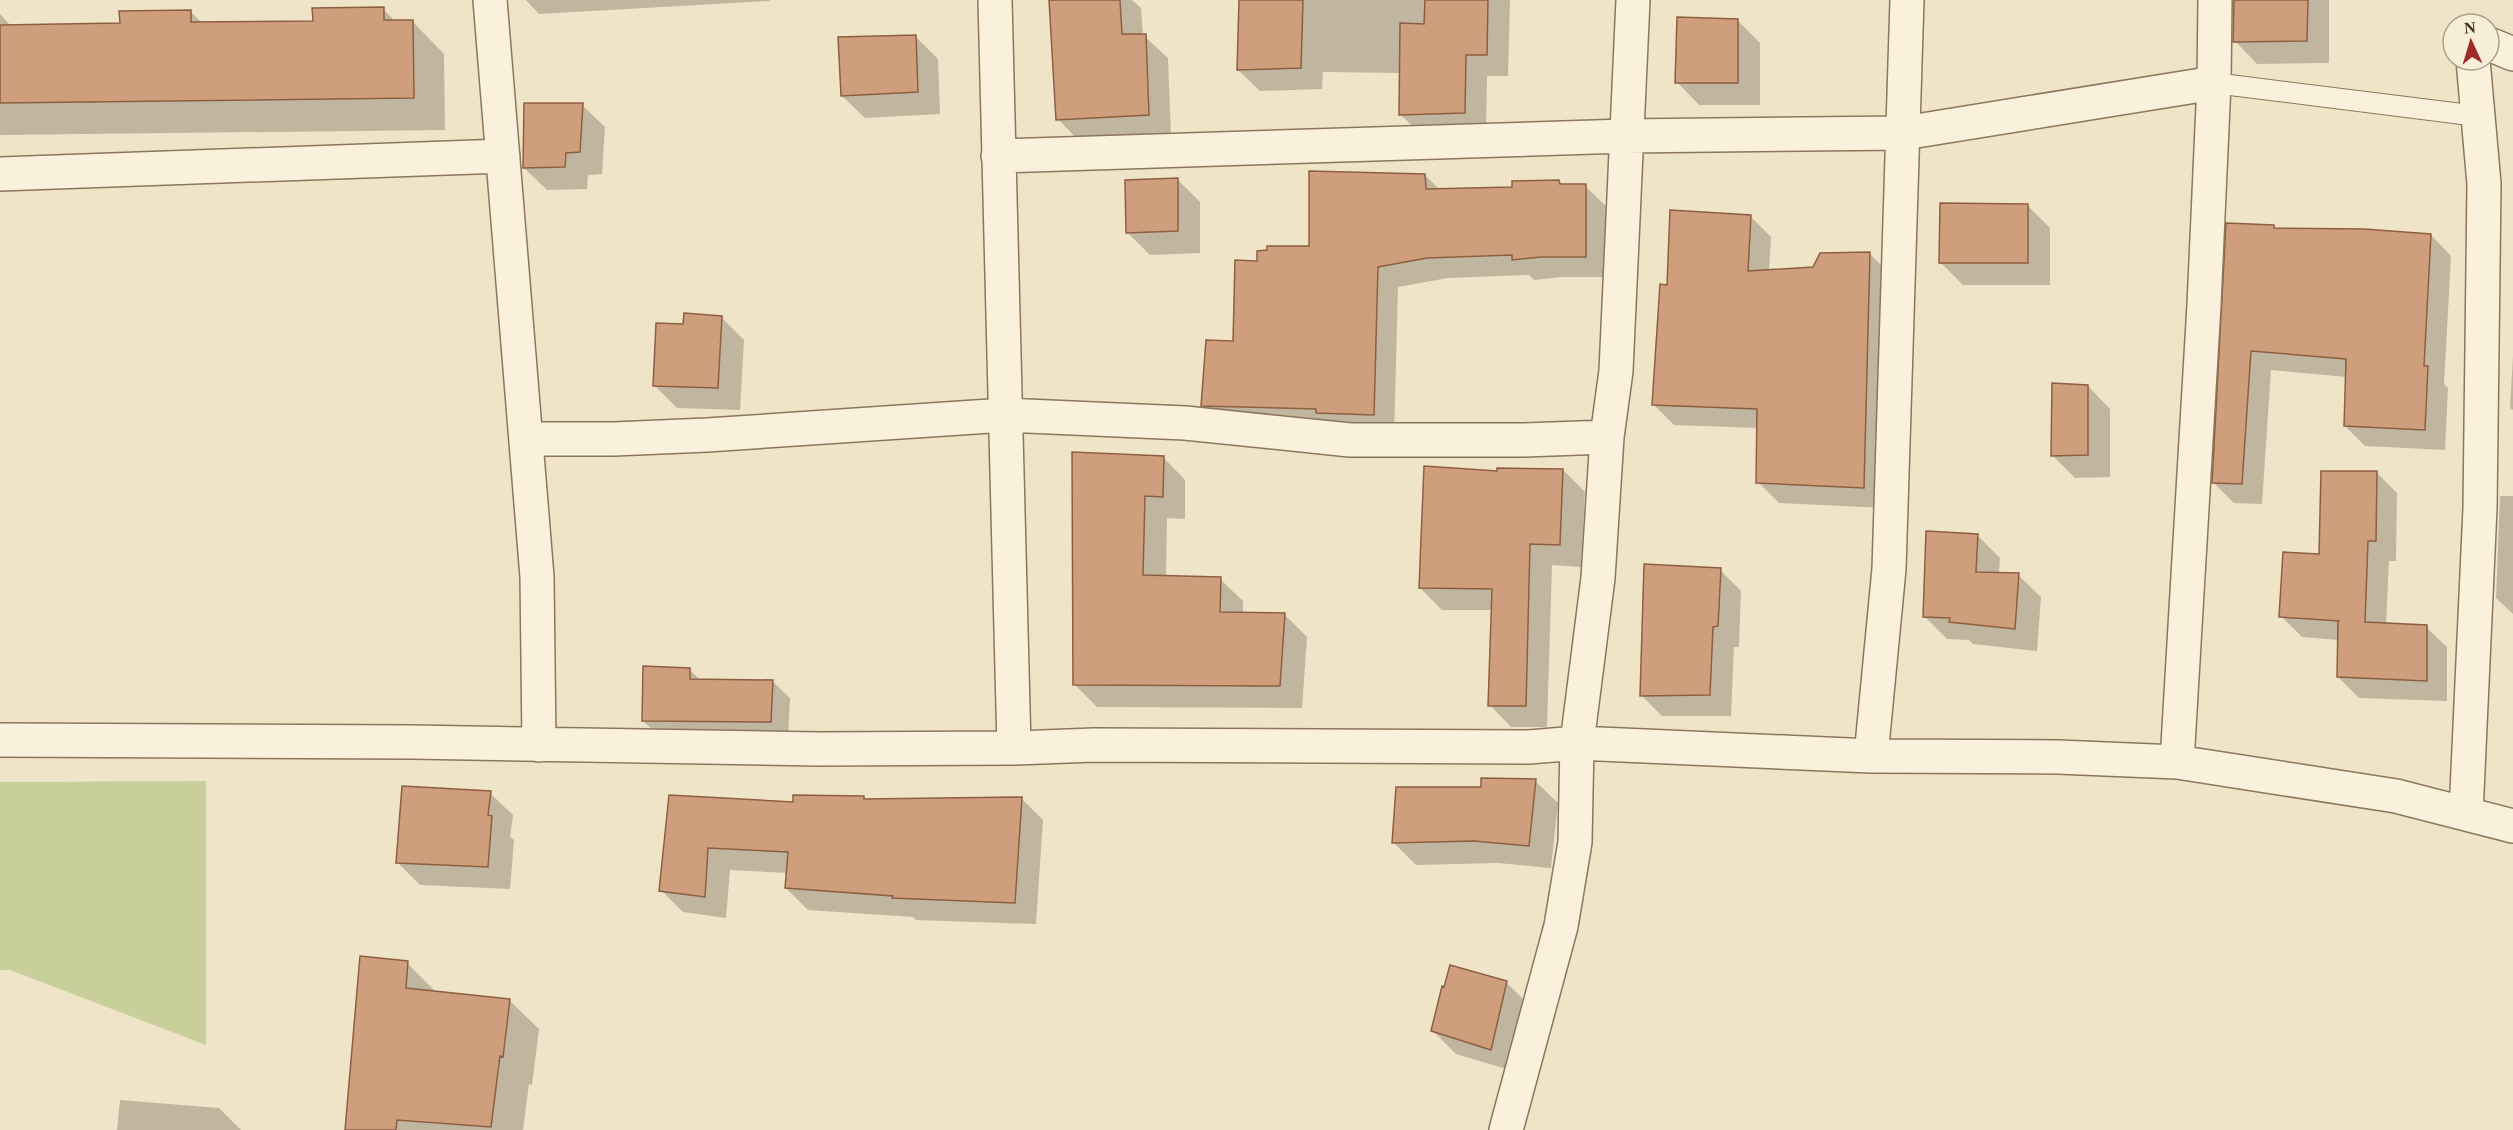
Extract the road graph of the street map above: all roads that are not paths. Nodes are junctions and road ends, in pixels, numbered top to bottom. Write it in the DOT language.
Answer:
graph roads {
  1 [pos="490,0"];
  2 [pos="995,0"];
  3 [pos="1633,0"];
  4 [pos="1907,0"];
  5 [pos="2215,0"];
  6 [pos="2475,72"];
  7 [pos="2214,83"];
  8 [pos="2478,116"];
  9 [pos="1904,133"];
  10 [pos="1625,136"];
  11 [pos="503,156"];
  12 [pos="998,156"];
  13 [pos="0,174"];
  14 [pos="1005,415"];
  15 [pos="1607,437"];
  16 [pos="527,439"];
  17 [pos="0,740"];
  18 [pos="1577,743"];
  19 [pos="539,745"];
  20 [pos="1014,748"];
  21 [pos="1871,756"];
  22 [pos="2177,762"];
  23 [pos="2466,814"];
  24 [pos="2513,826"];
  25 [pos="1506,1130"];
  1 -- 11 [label="street"];
  2 -- 12 [label="street"];
  3 -- 10 [label="street"];
  4 -- 9 [label="street"];
  5 -- 7 [label="street"];
  6 -- 8 [label="street"];
  7 -- 8 [label="lane"];
  7 -- 9 [label="street"];
  7 -- 22 [label="street"];
  8 -- 23 [label="street"];
  9 -- 10 [label="street"];
  9 -- 21 [label="street"];
  10 -- 12 [label="street"];
  10 -- 15 [label="street"];
  11 -- 13 [label="street"];
  11 -- 16 [label="street"];
  12 -- 14 [label="street"];
  14 -- 15 [label="street"];
  14 -- 16 [label="street"];
  14 -- 20 [label="street"];
  15 -- 18 [label="street"];
  16 -- 19 [label="street"];
  17 -- 19 [label="street"];
  18 -- 20 [label="street"];
  18 -- 21 [label="street"];
  18 -- 25 [label="street"];
  19 -- 20 [label="street"];
  21 -- 22 [label="street"];
  22 -- 23 [label="street"];
  23 -- 24 [label="street"];
}
